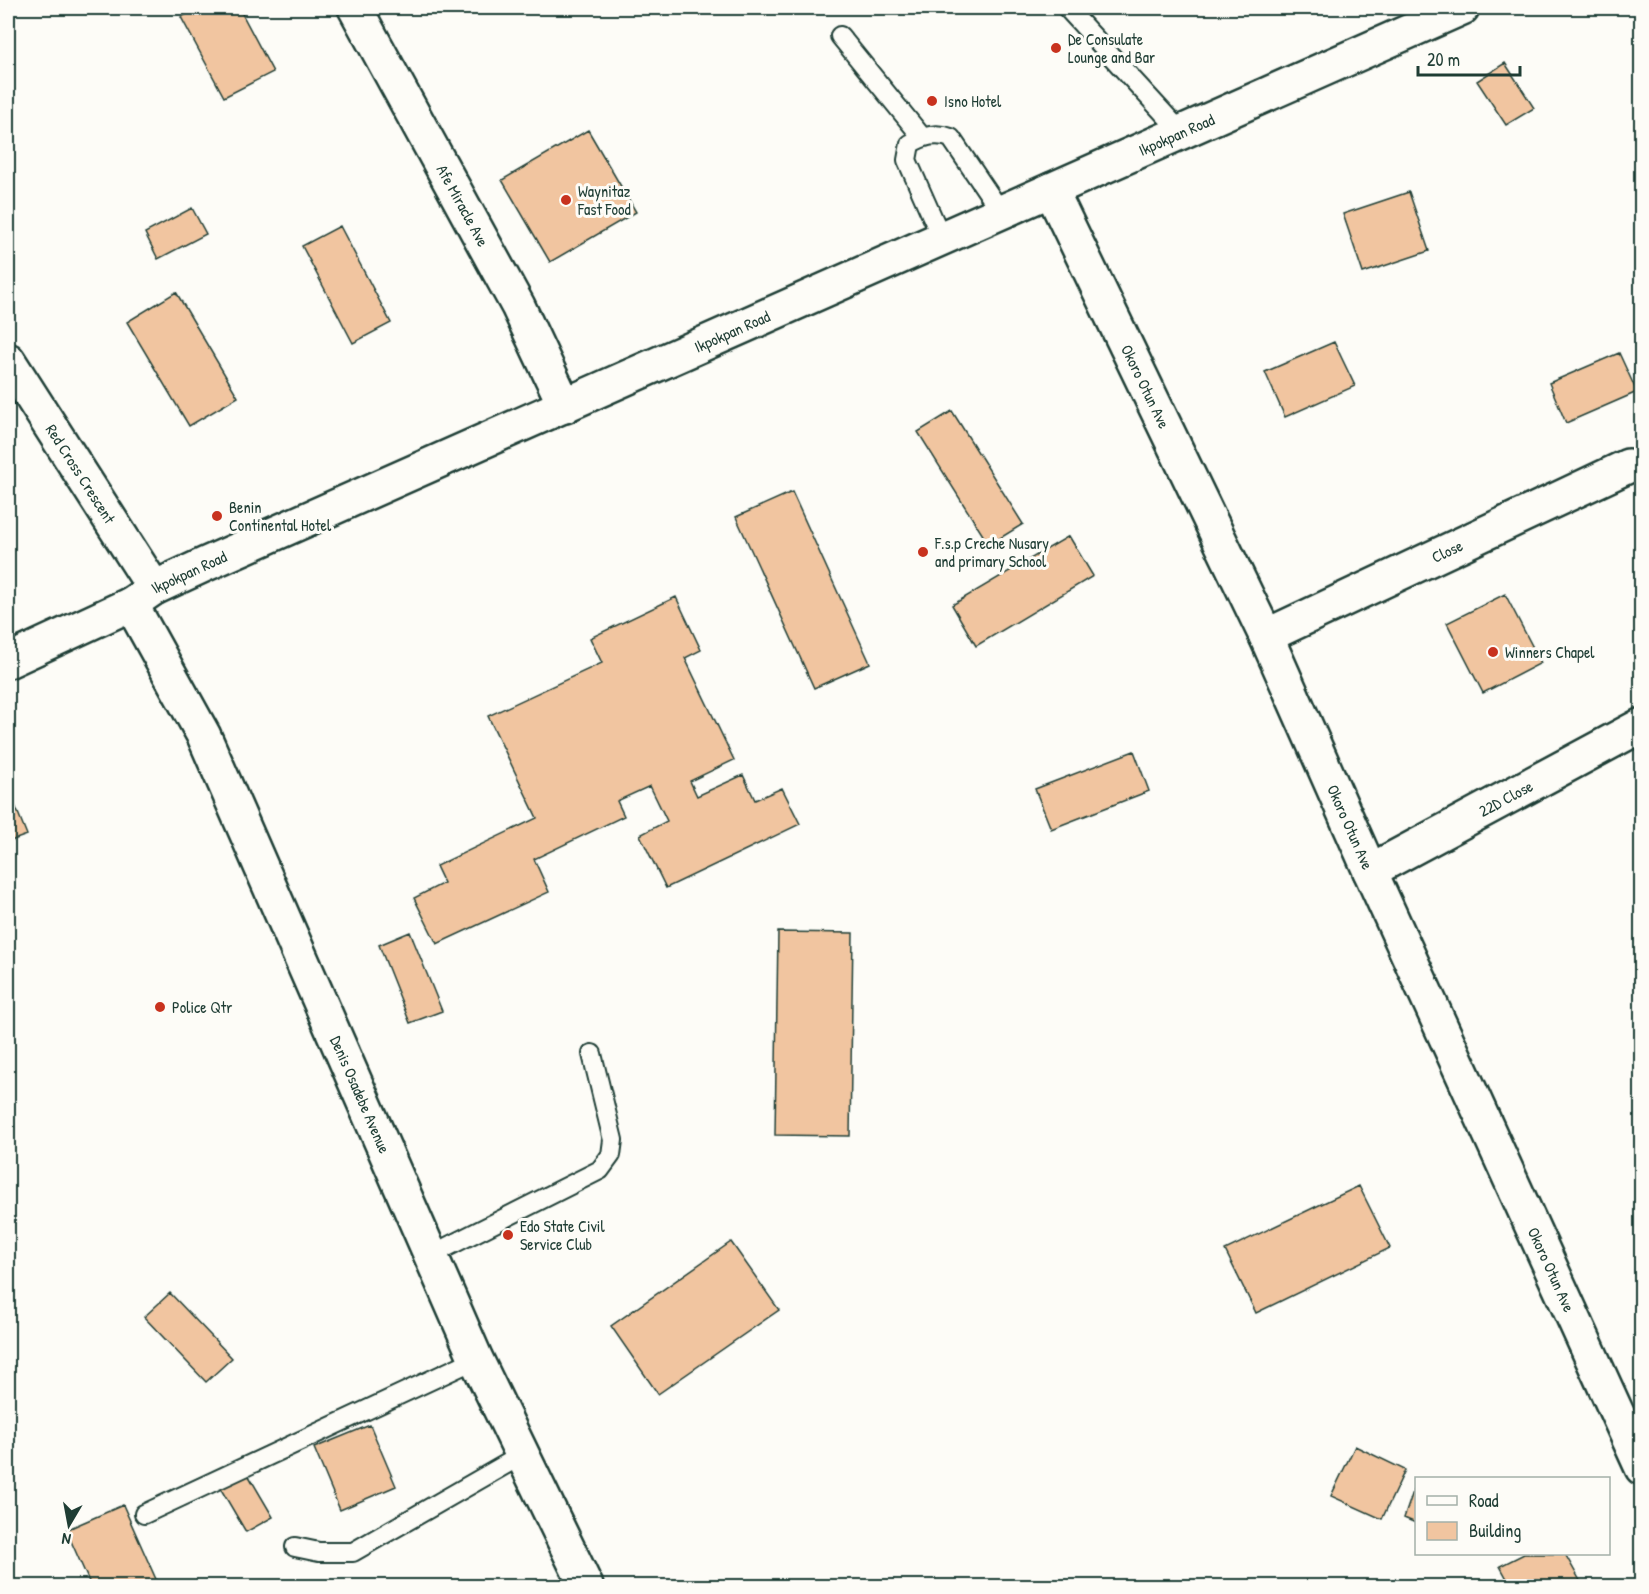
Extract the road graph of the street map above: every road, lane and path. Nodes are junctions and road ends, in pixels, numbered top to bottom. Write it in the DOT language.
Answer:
graph roads {
  1 [pos="355,8"];
  2 [pos="1067,8"];
  3 [pos="1462,8"];
  4 [pos="840,36"];
  5 [pos="1181,132"];
  6 [pos="922,137"];
  7 [pos="1052,190"];
  8 [pos="1001,213"];
  9 [pos="942,239"];
  10 [pos="8,360"];
  11 [pos="565,406"];
  12 [pos="1628,466"];
  13 [pos="143,596"];
  14 [pos="1266,636"];
  15 [pos="8,662"];
  16 [pos="1641,725"];
  17 [pos="1370,871"];
  18 [pos="592,1054"];
  19 [pos="431,1255"];
  20 [pos="476,1359"];
  21 [pos="522,1455"];
  22 [pos="1641,1468"];
  23 [pos="144,1514"];
  24 [pos="296,1547"];
  25 [pos="586,1587"];
  1 -- 11 [label="street, Afe Miracle Ave"];
  2 -- 5 [label="lane"];
  3 -- 5 [label="street, Ikpokpan Road"];
  4 -- 6 [label="lane"];
  5 -- 7 [label="street, Ikpokpan Road"];
  6 -- 8 [label="lane"];
  6 -- 9 [label="lane"];
  7 -- 8 [label="street, Ikpokpan Road"];
  7 -- 14 [label="street, Okoro Otun Ave"];
  8 -- 9 [label="street, Ikpokpan Road"];
  9 -- 11 [label="street, Ikpokpan Road"];
  10 -- 13 [label="street, Red Cross Crescent"];
  11 -- 13 [label="street, Ikpokpan Road"];
  12 -- 14 [label="street, Close"];
  13 -- 15 [label="street, Ikpokpan Road"];
  13 -- 19 [label="street, Denis Osadebe Avenue"];
  14 -- 17 [label="street, Okoro Otun Ave"];
  16 -- 17 [label="street, 22D Close"];
  17 -- 22 [label="street, Okoro Otun Ave"];
  18 -- 19 [label="lane"];
  19 -- 20 [label="street, Denis Osadebe Avenue"];
  20 -- 21 [label="street, Denis Osadebe Avenue"];
  20 -- 23 [label="lane"];
  21 -- 24 [label="lane"];
  21 -- 25 [label="street, Denis Osadebe Avenue"];
}
